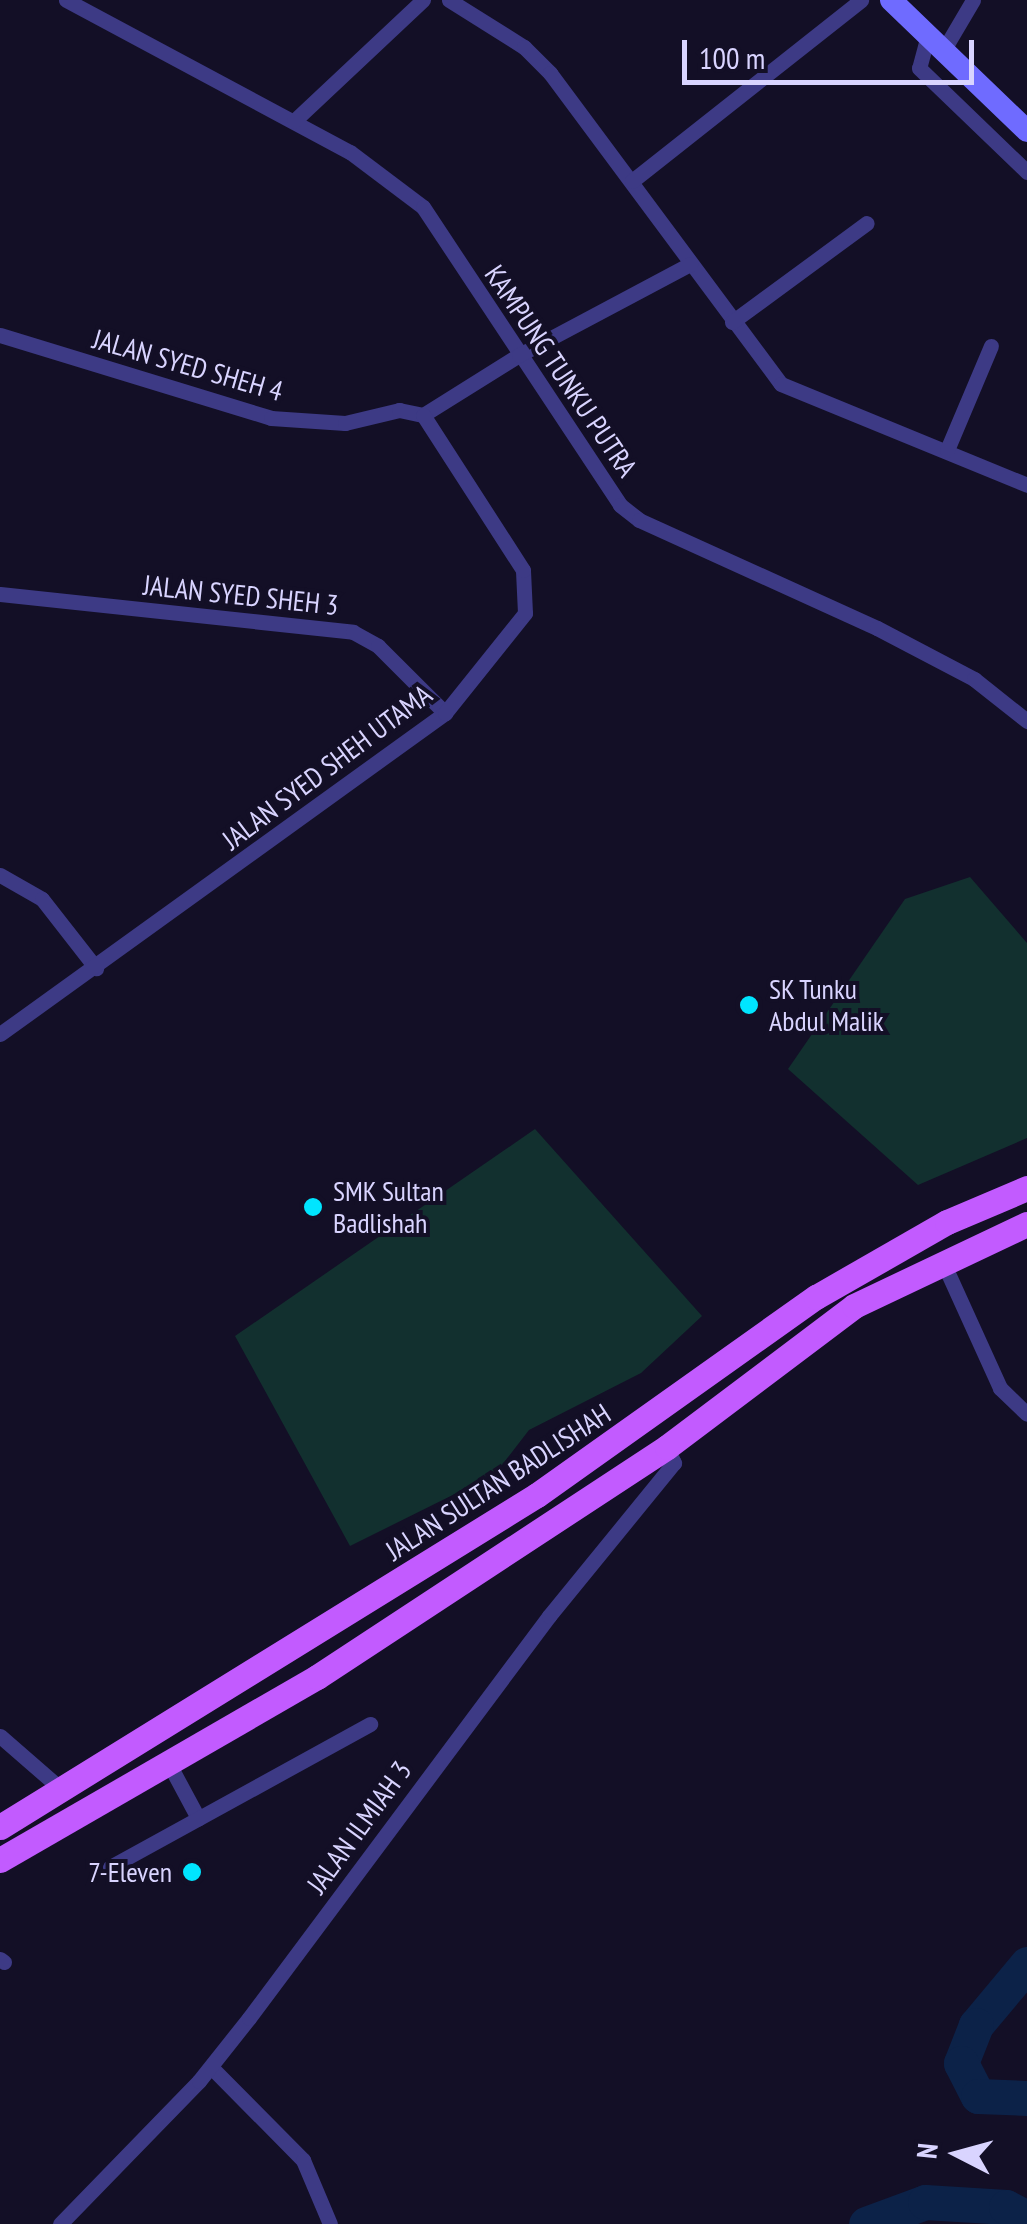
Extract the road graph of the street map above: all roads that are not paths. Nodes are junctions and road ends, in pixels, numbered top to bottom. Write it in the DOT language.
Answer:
graph roads {
  1 [pos="66,0"];
  2 [pos="424,0"];
  3 [pos="449,0"];
  4 [pos="861,0"];
  5 [pos="891,0"];
  6 [pos="973,0"];
  7 [pos="935,43"];
  8 [pos="294,121"];
  9 [pos="1027,131"];
  10 [pos="1027,172"];
  11 [pos="632,182"];
  12 [pos="868,223"];
  13 [pos="690,264"];
  14 [pos="732,322"];
  15 [pos="0,335"];
  16 [pos="991,346"];
  17 [pos="519,355"];
  18 [pos="424,415"];
  19 [pos="947,450"];
  20 [pos="1027,485"];
  21 [pos="0,594"];
  22 [pos="445,713"];
  23 [pos="1027,721"];
  24 [pos="0,875"];
  25 [pos="96,968"];
  26 [pos="0,1034"];
  27 [pos="1027,1188"];
  28 [pos="1027,1224"];
  29 [pos="942,1260"];
  30 [pos="1027,1414"];
  31 [pos="666,1447"];
  32 [pos="362,1607"];
  33 [pos="382,1634"];
  34 [pos="370,1724"];
  35 [pos="3,1743"];
  36 [pos="168,1762"];
  37 [pos="61,1790"];
  38 [pos="198,1818"];
  39 [pos="0,1826"];
  40 [pos="0,1860"];
  41 [pos="110,1867"];
  42 [pos="210,2067"];
  43 [pos="60,2224"];
  44 [pos="330,2224"];
  1 -- 8 [label="street, KAMPUNG TUNKU PUTRA"];
  2 -- 8 [label="street"];
  3 -- 11 [label="street"];
  4 -- 11 [label="street"];
  5 -- 7 [label="street"];
  6 -- 7 [label="street"];
  7 -- 9 [label="street"];
  7 -- 10 [label="street"];
  8 -- 17 [label="street, KAMPUNG TUNKU PUTRA"];
  11 -- 13 [label="street"];
  12 -- 14 [label="street"];
  13 -- 14 [label="street"];
  13 -- 17 [label="street"];
  14 -- 19 [label="street"];
  15 -- 18 [label="street, JALAN SYED SHEH 4"];
  16 -- 19 [label="street"];
  17 -- 18 [label="street"];
  17 -- 23 [label="street, KAMPUNG TUNKU PUTRA"];
  18 -- 22 [label="street, JALAN SYED SHEH UTAMA"];
  19 -- 20 [label="street"];
  21 -- 22 [label="street, JALAN SYED SHEH 3"];
  22 -- 25 [label="street, JALAN SYED SHEH UTAMA"];
  24 -- 25 [label="street"];
  25 -- 26 [label="street, JALAN SYED SHEH UTAMA"];
  27 -- 32 [label="main road, JALAN SULTAN BADLISHAH"];
  28 -- 29 [label="main road"];
  29 -- 30 [label="street"];
  29 -- 31 [label="main road"];
  31 -- 33 [label="main road"];
  31 -- 42 [label="street, JALAN ILMIAH 3"];
  32 -- 33 [label="main road"];
  32 -- 37 [label="main road, JALAN SULTAN BADLISHAH"];
  33 -- 36 [label="main road"];
  34 -- 38 [label="street"];
  35 -- 37 [label="street"];
  36 -- 38 [label="street"];
  36 -- 40 [label="main road"];
  37 -- 39 [label="main road, JALAN SULTAN BADLISHAH"];
  38 -- 41 [label="street"];
  42 -- 43 [label="street, JALAN ILMIAH 3"];
  42 -- 44 [label="street"];
}
